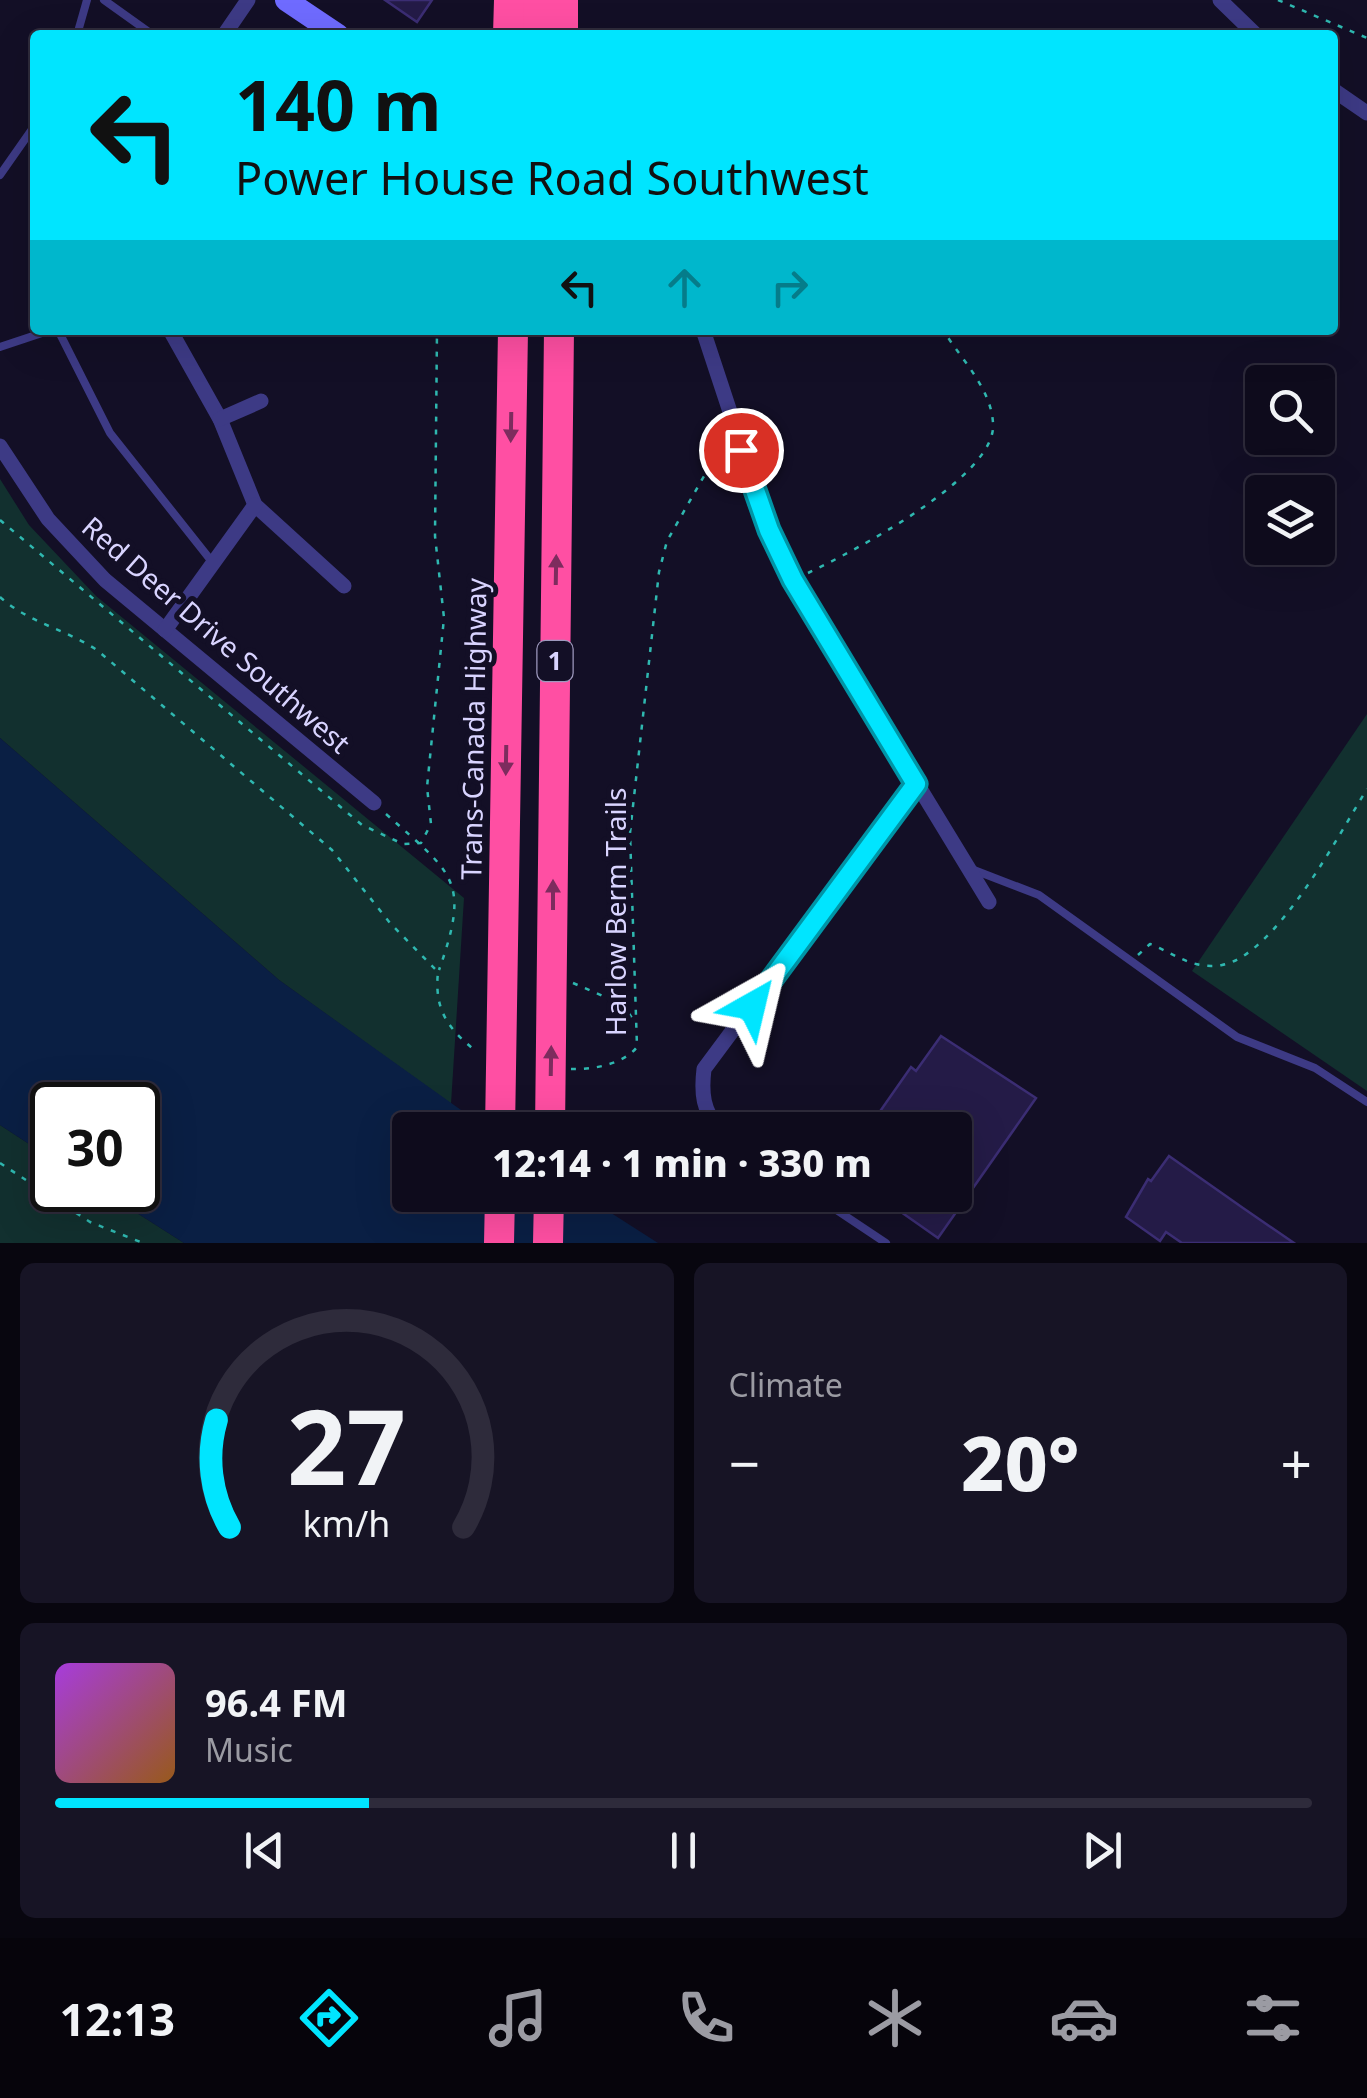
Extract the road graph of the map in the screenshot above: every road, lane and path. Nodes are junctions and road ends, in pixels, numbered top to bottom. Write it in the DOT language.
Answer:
graph roads {
  1 [pos="87,0"];
  2 [pos="104,0"];
  3 [pos="248,0"];
  4 [pos="286,0"];
  5 [pos="509,0"];
  6 [pos="518,0"];
  7 [pos="536,0"];
  8 [pos="563,0"];
  9 [pos="1220,0"];
  10 [pos="1278,0"];
  11 [pos="78,30"];
  12 [pos="146,30"];
  13 [pos="227,30"];
  14 [pos="331,30"];
  15 [pos="508,30"];
  16 [pos="518,30"];
  17 [pos="537,30"];
  18 [pos="562,30"];
  19 [pos="1251,30"];
  20 [pos="1367,38"];
  21 [pos="1338,93"];
  22 [pos="1367,113"];
  23 [pos="30,132"];
  24 [pos="0,175"];
  25 [pos="38,335"];
  26 [pos="57,335"];
  27 [pos="173,335"];
  28 [pos="437,335"];
  29 [pos="513,335"];
  30 [pos="541,335"];
  31 [pos="560,335"];
  32 [pos="705,335"];
  33 [pos="946,335"];
  34 [pos="0,347"];
  35 [pos="260,400"];
  36 [pos="220,419"];
  37 [pos="734,430"];
  38 [pos="0,446"];
  39 [pos="255,505"];
  40 [pos="0,520"];
  41 [pos="556,525"];
  42 [pos="214,563"];
  43 [pos="793,580"];
  44 [pos="344,586"];
  45 [pos="0,597"];
  46 [pos="165,630"];
  47 [pos="916,784"];
  48 [pos="1367,789"];
  49 [pos="374,803"];
  50 [pos="419,844"];
  51 [pos="968,865"];
  52 [pos="989,902"];
  53 [pos="1131,964"];
  54 [pos="438,972"];
  55 [pos="561,993"];
  56 [pos="636,1024"];
  57 [pos="482,1056"];
  58 [pos="558,1069"];
  59 [pos="1367,1102"];
  60 [pos="500,1112"];
  61 [pos="551,1112"];
  62 [pos="707,1112"];
  63 [pos="0,1163"];
  64 [pos="500,1212"];
  65 [pos="549,1212"];
  66 [pos="840,1212"];
  67 [pos="143,1243"];
  68 [pos="499,1243"];
  69 [pos="548,1243"];
  70 [pos="886,1243"];
  1 -- 11 [label="lane"];
  2 -- 12 [label="lane"];
  3 -- 13 [label="street"];
  4 -- 14 [label="street"];
  5 -- 15 [label="highway"];
  6 -- 16 [label="highway"];
  7 -- 17 [label="highway"];
  8 -- 18 [label="highway"];
  9 -- 19 [label="street"];
  10 -- 20 [label="path"];
  21 -- 22 [label="street"];
  23 -- 24 [label="lane"];
  25 -- 34 [label="lane"];
  26 -- 42 [label="lane"];
  27 -- 36 [label="street"];
  28 -- 50 [label="path"];
  29 -- 60 [label="highway, Trans-Canada Highway / 1, one-way"];
  30 -- 41 [label="highway"];
  31 -- 41 [label="highway, 1"];
  32 -- 37 [label="street"];
  33 -- 43 [label="path"];
  35 -- 36 [label="street"];
  36 -- 39 [label="street"];
  37 -- 43 [label="street"];
  37 -- 56 [label="path, Harlow Berm Trails"];
  38 -- 46 [label="street, Red Deer Drive Southwest"];
  39 -- 42 [label="street"];
  39 -- 44 [label="street"];
  40 -- 50 [label="path"];
  55 -- 41 [label="highway, 1, one-way"];
  42 -- 46 [label="street"];
  43 -- 47 [label="street"];
  45 -- 54 [label="path"];
  46 -- 49 [label="street, Red Deer Drive Southwest"];
  47 -- 51 [label="street"];
  47 -- 62 [label="street"];
  48 -- 53 [label="path"];
  49 -- 50 [label="path"];
  50 -- 54 [label="path"];
  51 -- 52 [label="street"];
  51 -- 53 [label="lane"];
  53 -- 59 [label="lane"];
  54 -- 57 [label="path"];
  55 -- 56 [label="path"];
  61 -- 55 [label="highway, 1, one-way"];
  56 -- 58 [label="path, Harlow Berm Trails"];
  63 -- 67 [label="path"];
  64 -- 68 [label="highway"];
  65 -- 69 [label="highway"];
  66 -- 70 [label="lane"];
}
